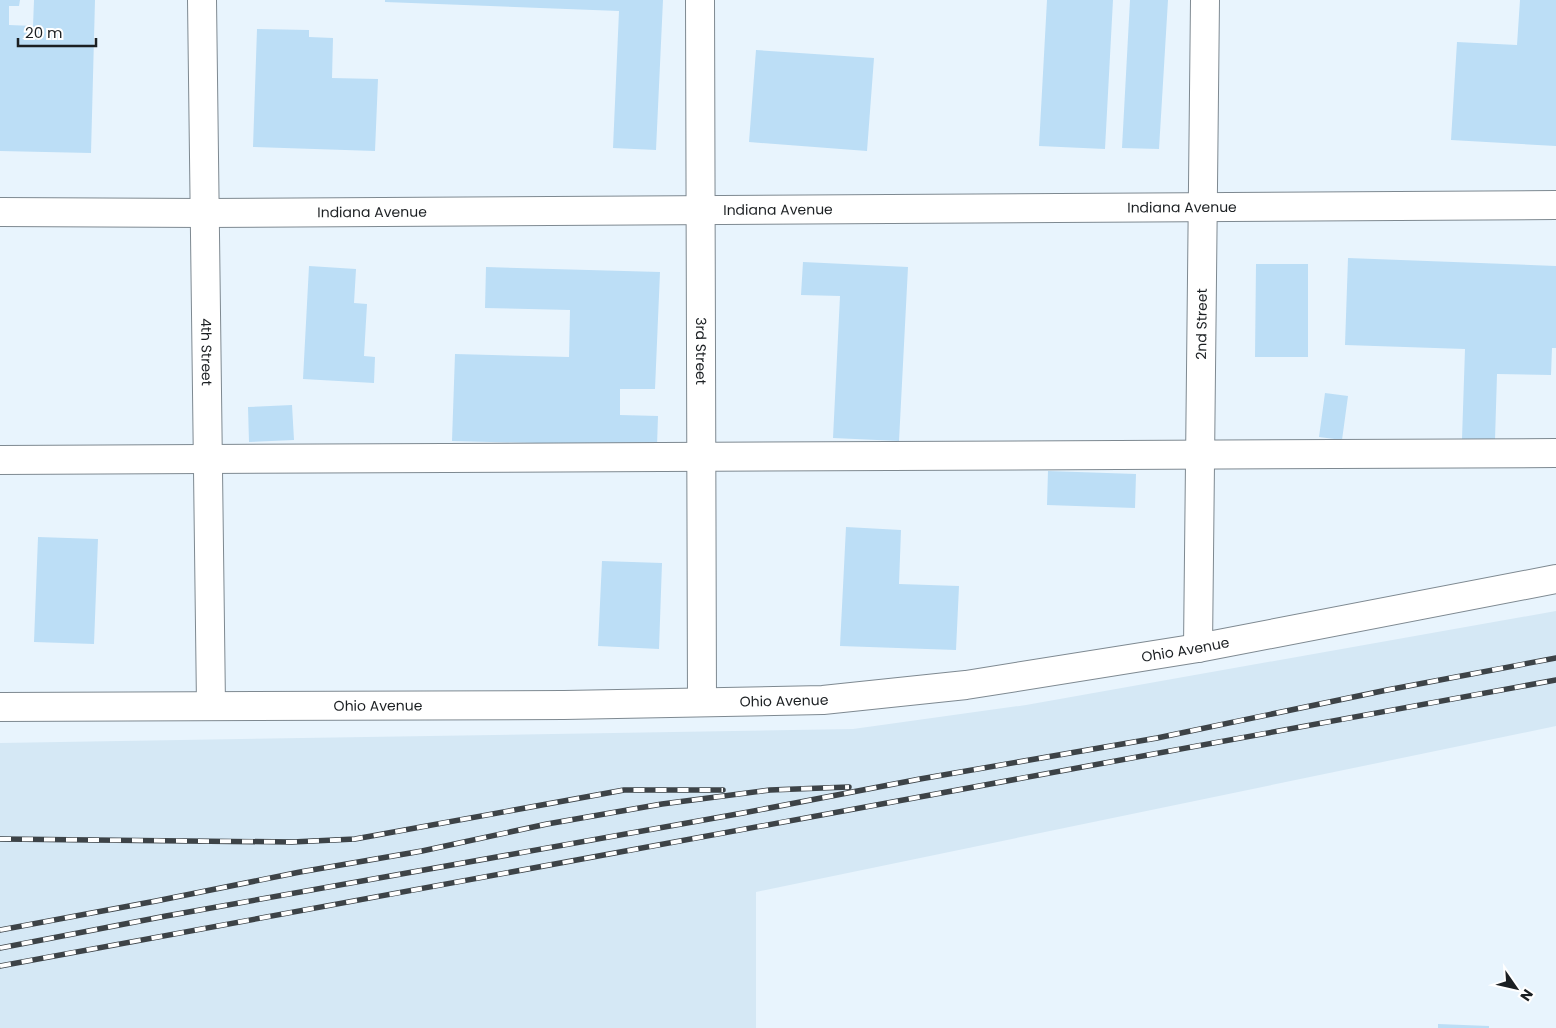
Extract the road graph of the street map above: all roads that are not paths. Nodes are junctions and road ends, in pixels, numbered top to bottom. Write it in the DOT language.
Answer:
graph roads {
  1 [pos="202,0"];
  2 [pos="700,0"];
  3 [pos="1205,0"];
  4 [pos="1556,206"];
  5 [pos="1202,208"];
  6 [pos="700,209"];
  7 [pos="0,212"];
  8 [pos="204,213"];
  9 [pos="1556,453"];
  10 [pos="1200,455"];
  11 [pos="701,457"];
  12 [pos="208,459"];
  13 [pos="0,460"];
  14 [pos="1556,580"];
  15 [pos="1198,648"];
  16 [pos="702,702"];
  17 [pos="211,705"];
  18 [pos="0,707"];
  1 -- 8 [label="street, 4th Street"];
  2 -- 6 [label="street, 3rd Street"];
  3 -- 5 [label="street, 2nd Street"];
  4 -- 5 [label="street, Indiana Avenue"];
  5 -- 6 [label="street, Indiana Avenue"];
  5 -- 10 [label="street, 2nd Street"];
  6 -- 8 [label="street, Indiana Avenue"];
  6 -- 11 [label="street, 3rd Street"];
  7 -- 8 [label="street, Indiana Avenue"];
  8 -- 12 [label="street, 4th Street"];
  9 -- 10 [label="street"];
  10 -- 11 [label="street"];
  10 -- 15 [label="street, 2nd Street"];
  11 -- 12 [label="street"];
  11 -- 16 [label="street, 3rd Street"];
  12 -- 13 [label="street"];
  12 -- 17 [label="street, 4th Street"];
  14 -- 15 [label="street, Ohio Avenue"];
  15 -- 16 [label="street, Ohio Avenue"];
  16 -- 17 [label="street, Ohio Avenue"];
  17 -- 18 [label="street, Ohio Avenue"];
}
